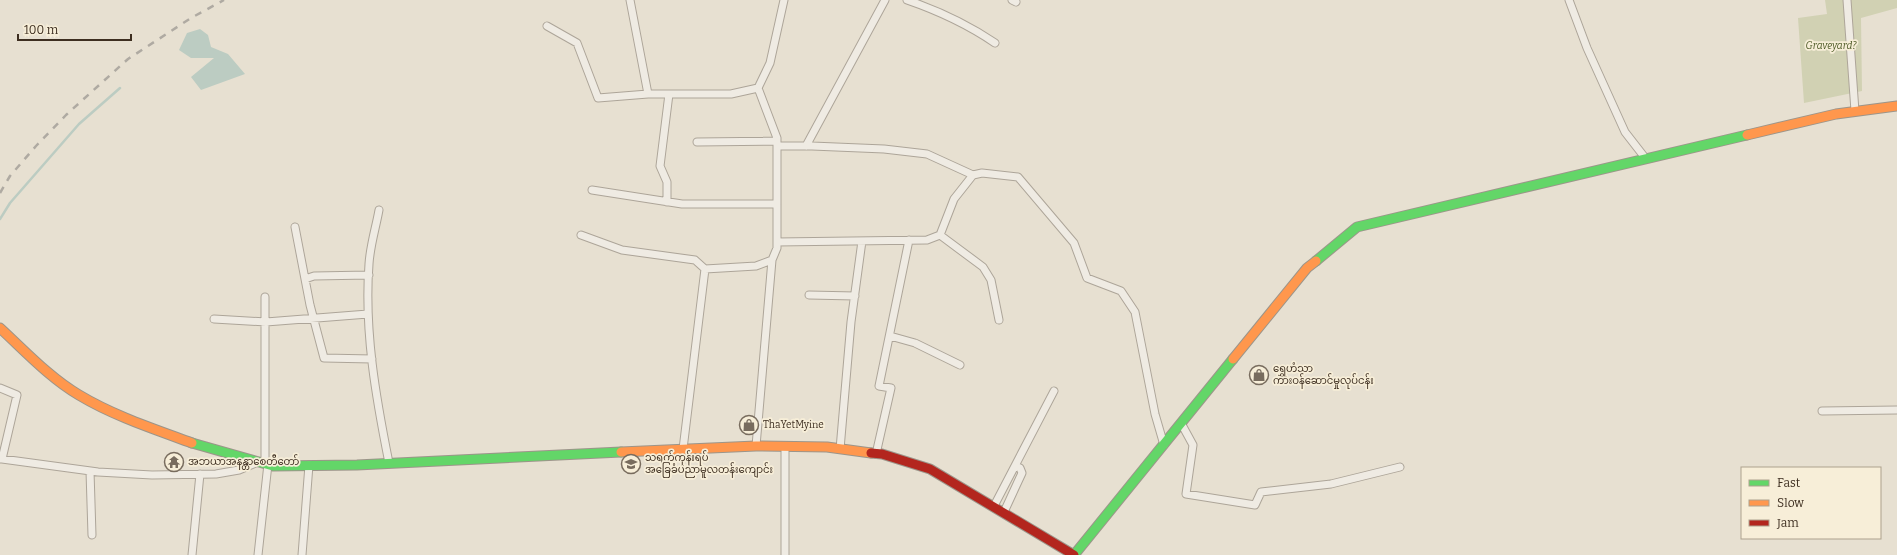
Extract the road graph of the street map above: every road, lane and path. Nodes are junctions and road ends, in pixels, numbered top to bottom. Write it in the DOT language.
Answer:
graph roads {
  1 [pos="630,0"];
  2 [pos="784,0"];
  3 [pos="885,0"];
  4 [pos="907,0"];
  5 [pos="1568,0"];
  6 [pos="1847,0"];
  7 [pos="547,26"];
  8 [pos="995,43"];
  9 [pos="758,88"];
  10 [pos="648,94"];
  11 [pos="669,94"];
  12 [pos="1897,106"];
  13 [pos="1855,111"];
  14 [pos="697,142"];
  15 [pos="777,144"];
  16 [pos="806,146"];
  17 [pos="1646,159"];
  18 [pos="973,175"];
  19 [pos="592,190"];
  20 [pos="667,202"];
  21 [pos="777,204"];
  22 [pos="380,210"];
  23 [pos="295,227"];
  24 [pos="581,235"];
  25 [pos="940,235"];
  26 [pos="909,240"];
  27 [pos="862,241"];
  28 [pos="777,242"];
  29 [pos="772,260"];
  30 [pos="704,269"];
  31 [pos="369,275"];
  32 [pos="305,279"];
  33 [pos="809,295"];
  34 [pos="855,296"];
  35 [pos="265,297"];
  36 [pos="368,314"];
  37 [pos="313,317"];
  38 [pos="214,319"];
  39 [pos="999,320"];
  40 [pos="266,322"];
  41 [pos="0,328"];
  42 [pos="890,336"];
  43 [pos="372,358"];
  44 [pos="960,365"];
  45 [pos="0,388"];
  46 [pos="1054,391"];
  47 [pos="1897,410"];
  48 [pos="1822,411"];
  49 [pos="1181,423"];
  50 [pos="1164,445"];
  51 [pos="756,446"];
  52 [pos="785,447"];
  53 [pos="683,449"];
  54 [pos="840,449"];
  55 [pos="876,454"];
  56 [pos="1,459"];
  57 [pos="264,463"];
  58 [pos="389,463"];
  59 [pos="309,465"];
  60 [pos="1015,466"];
  61 [pos="1400,467"];
  62 [pos="90,471"];
  63 [pos="200,474"];
  64 [pos="994,506"];
  65 [pos="1004,512"];
  66 [pos="92,535"];
  67 [pos="192,555"];
  68 [pos="258,555"];
  69 [pos="302,555"];
  70 [pos="785,555"];
  71 [pos="1074,555"];
  1 -- 10 [label="street"];
  2 -- 9 [label="street"];
  3 -- 16 [label="street"];
  4 -- 8 [label="street"];
  5 -- 17 [label="street"];
  6 -- 13 [label="street"];
  7 -- 10 [label="street"];
  9 -- 11 [label="street"];
  9 -- 15 [label="street"];
  10 -- 11 [label="street"];
  11 -- 20 [label="street"];
  12 -- 13 [label="street"];
  13 -- 17 [label="street"];
  14 -- 15 [label="street"];
  15 -- 16 [label="street"];
  15 -- 21 [label="street"];
  16 -- 18 [label="street"];
  17 -- 49 [label="street"];
  18 -- 25 [label="street"];
  18 -- 50 [label="street"];
  19 -- 20 [label="street"];
  20 -- 21 [label="street"];
  21 -- 28 [label="street"];
  22 -- 31 [label="street"];
  23 -- 32 [label="street"];
  24 -- 30 [label="street"];
  25 -- 26 [label="street"];
  25 -- 39 [label="street"];
  26 -- 27 [label="street"];
  26 -- 42 [label="street"];
  27 -- 28 [label="street"];
  27 -- 34 [label="street"];
  28 -- 29 [label="street"];
  29 -- 30 [label="street"];
  29 -- 51 [label="street"];
  30 -- 53 [label="street"];
  31 -- 32 [label="street"];
  31 -- 36 [label="street"];
  32 -- 37 [label="street"];
  33 -- 34 [label="street"];
  34 -- 54 [label="street"];
  35 -- 40 [label="street"];
  36 -- 37 [label="street"];
  36 -- 43 [label="street"];
  37 -- 40 [label="street"];
  37 -- 43 [label="street"];
  38 -- 40 [label="street"];
  40 -- 57 [label="street"];
  41 -- 57 [label="street"];
  42 -- 44 [label="street"];
  42 -- 55 [label="street"];
  43 -- 58 [label="street"];
  45 -- 56 [label="street"];
  46 -- 60 [label="street"];
  47 -- 48 [label="street"];
  49 -- 50 [label="street"];
  49 -- 61 [label="street"];
  50 -- 71 [label="street"];
  51 -- 52 [label="street"];
  51 -- 53 [label="street"];
  52 -- 54 [label="street"];
  52 -- 70 [label="street"];
  53 -- 58 [label="street"];
  54 -- 55 [label="street"];
  55 -- 64 [label="street"];
  56 -- 62 [label="street"];
  57 -- 59 [label="street"];
  57 -- 63 [label="street"];
  57 -- 68 [label="street"];
  58 -- 59 [label="street"];
  59 -- 69 [label="street"];
  60 -- 64 [label="street"];
  60 -- 65 [label="street"];
  62 -- 63 [label="street"];
  62 -- 66 [label="street"];
  63 -- 67 [label="street"];
  64 -- 65 [label="street"];
  65 -- 71 [label="street"];
}
